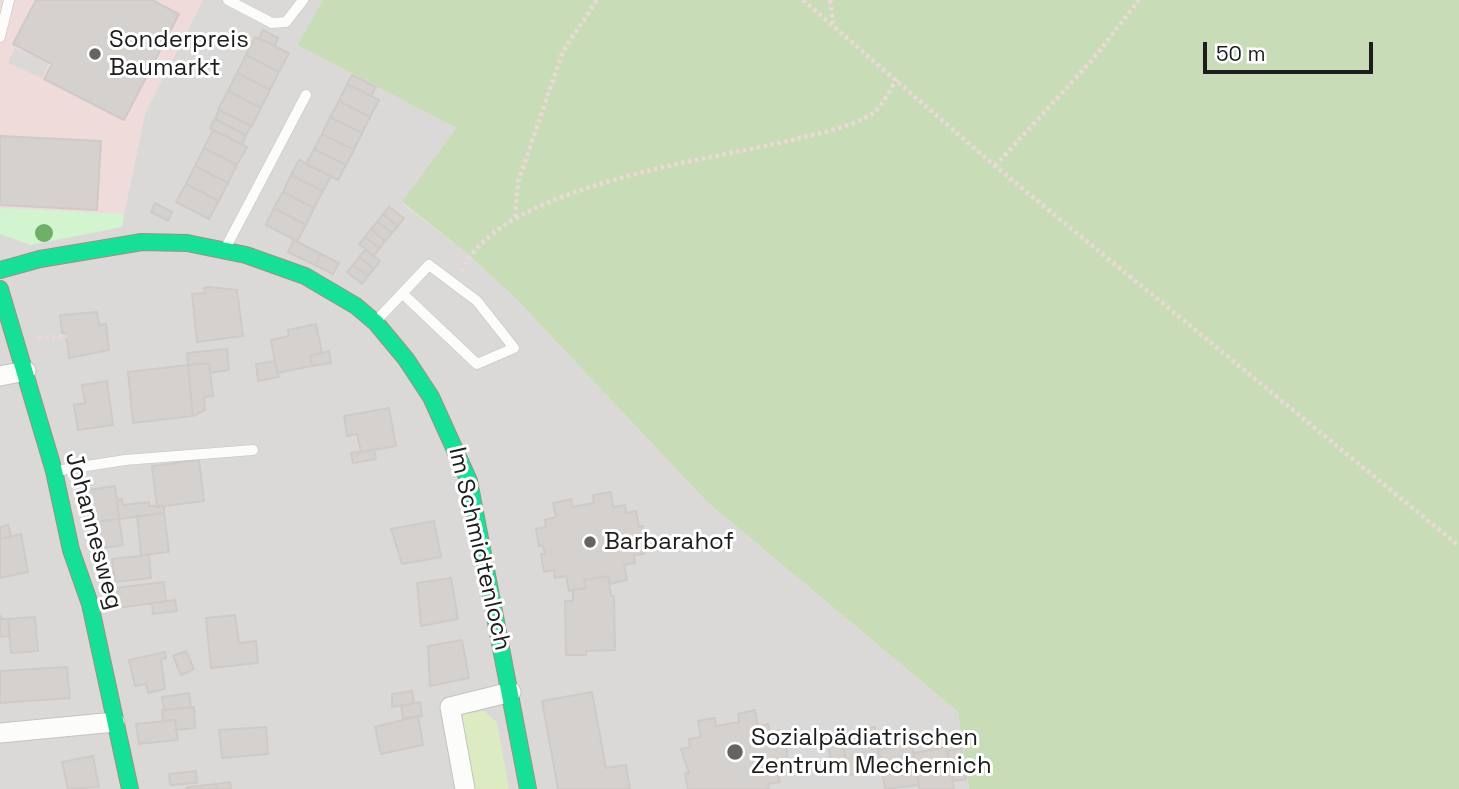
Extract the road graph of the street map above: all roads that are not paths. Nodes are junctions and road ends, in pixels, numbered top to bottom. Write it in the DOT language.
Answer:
graph roads {
  1 [pos="9,0"];
  2 [pos="228,0"];
  3 [pos="303,0"];
  4 [pos="0,37"];
  5 [pos="306,95"];
  6 [pos="225,249"];
  7 [pos="0,270"];
  8 [pos="0,289"];
  9 [pos="402,293"];
  10 [pos="375,322"];
  11 [pos="26,371"];
  12 [pos="0,376"];
  13 [pos="253,450"];
  14 [pos="54,471"];
  15 [pos="511,692"];
  16 [pos="115,722"];
  17 [pos="0,733"];
  18 [pos="130,789"];
  19 [pos="465,789"];
  20 [pos="528,789"];
  1 -- 4 [label="lane"];
  2 -- 3 [label="lane"];
  5 -- 6 [label="lane"];
  6 -- 7 [label="street, Im Schmidtenloch"];
  6 -- 10 [label="street, Im Schmidtenloch"];
  8 -- 11 [label="street, Johannesweg"];
  9 -- 9 [label="lane"];
  9 -- 10 [label="lane"];
  10 -- 15 [label="street, Im Schmidtenloch"];
  11 -- 12 [label="street"];
  11 -- 14 [label="street, Johannesweg"];
  13 -- 14 [label="lane"];
  14 -- 16 [label="street, Johannesweg"];
  15 -- 19 [label="street"];
  15 -- 20 [label="street, Im Schmidtenloch"];
  16 -- 17 [label="street"];
  16 -- 18 [label="street, Johannesweg"];
}
